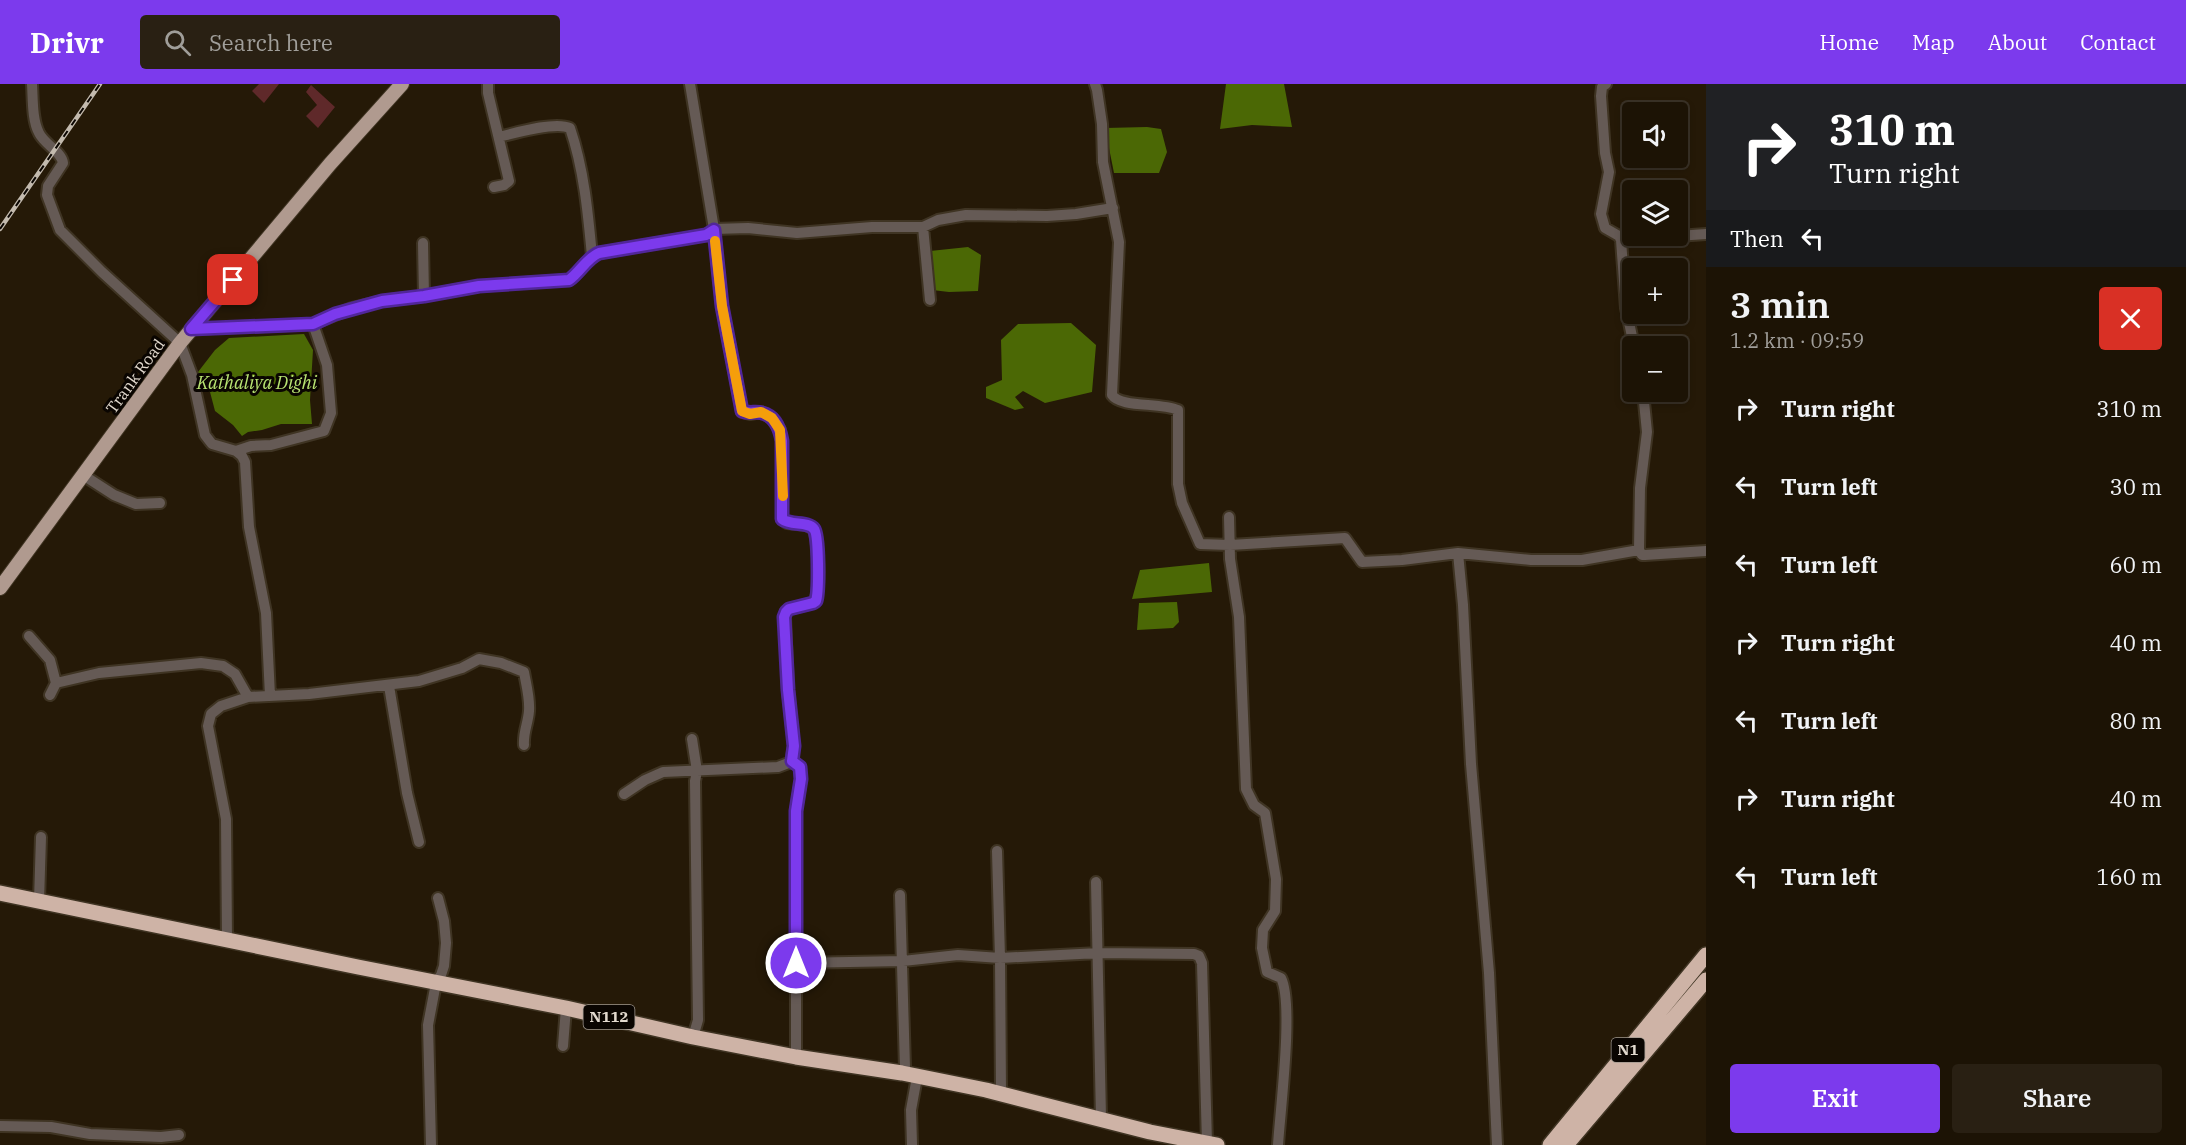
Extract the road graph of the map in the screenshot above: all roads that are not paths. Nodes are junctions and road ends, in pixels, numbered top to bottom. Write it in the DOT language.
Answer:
graph roads {
  1 [pos="32,84"];
  2 [pos="402,84"];
  3 [pos="488,84"];
  4 [pos="690,84"];
  5 [pos="1095,84"];
  6 [pos="1606,84"];
  7 [pos="499,137"];
  8 [pos="494,187"];
  9 [pos="1113,208"];
  10 [pos="923,226"];
  11 [pos="714,230"];
  12 [pos="1706,234"];
  13 [pos="1620,240"];
  14 [pos="423,243"];
  15 [pos="592,256"];
  16 [pos="424,296"];
  17 [pos="930,300"];
  18 [pos="313,324"];
  19 [pos="191,329"];
  20 [pos="1632,336"];
  21 [pos="180,343"];
  22 [pos="1644,402"];
  23 [pos="236,451"];
  24 [pos="83,475"];
  25 [pos="160,503"];
  26 [pos="1229,517"];
  27 [pos="1230,545"];
  28 [pos="1640,550"];
  29 [pos="1706,551"];
  30 [pos="1458,553"];
  31 [pos="0,588"];
  32 [pos="28,636"];
  33 [pos="56,682"];
  34 [pos="389,686"];
  35 [pos="50,695"];
  36 [pos="270,696"];
  37 [pos="248,697"];
  38 [pos="692,739"];
  39 [pos="524,745"];
  40 [pos="792,761"];
  41 [pos="697,771"];
  42 [pos="624,794"];
  43 [pos="41,837"];
  44 [pos="419,842"];
  45 [pos="997,851"];
  46 [pos="1096,882"];
  47 [pos="0,893"];
  48 [pos="900,895"];
  49 [pos="438,898"];
  50 [pos="39,901"];
  51 [pos="227,940"];
  52 [pos="1099,953"];
  53 [pos="1706,955"];
  54 [pos="1000,958"];
  55 [pos="903,961"];
  56 [pos="796,963"];
  57 [pos="1706,980"];
  58 [pos="436,983"];
  59 [pos="566,1008"];
  60 [pos="693,1037"];
  61 [pos="563,1046"];
  62 [pos="796,1057"];
  63 [pos="910,1075"];
  64 [pos="1000,1093"];
  65 [pos="1101,1118"];
  66 [pos="0,1126"];
  67 [pos="111,1134"];
  68 [pos="179,1135"];
  69 [pos="1212,1144"];
  70 [pos="106,1145"];
  71 [pos="431,1145"];
  72 [pos="912,1145"];
  73 [pos="1278,1145"];
  74 [pos="1497,1145"];
  75 [pos="1550,1145"];
  76 [pos="1566,1145"];
  1 -- 21 [label="street"];
  2 -- 19 [label="main road, Trank Road"];
  3 -- 7 [label="street"];
  4 -- 11 [label="street"];
  5 -- 9 [label="street"];
  6 -- 13 [label="street"];
  7 -- 8 [label="street"];
  7 -- 15 [label="street"];
  9 -- 10 [label="street"];
  9 -- 27 [label="street"];
  10 -- 11 [label="street"];
  10 -- 17 [label="street"];
  11 -- 15 [label="street"];
  11 -- 40 [label="street"];
  12 -- 13 [label="street"];
  13 -- 20 [label="street"];
  14 -- 16 [label="street"];
  15 -- 16 [label="street"];
  16 -- 18 [label="street"];
  18 -- 19 [label="street"];
  18 -- 23 [label="street"];
  19 -- 21 [label="main road, Trank Road"];
  21 -- 23 [label="street"];
  21 -- 24 [label="main road, Trank Road"];
  22 -- 28 [label="street"];
  23 -- 36 [label="street"];
  24 -- 25 [label="street"];
  24 -- 31 [label="main road, Trank Road"];
  26 -- 27 [label="street"];
  27 -- 30 [label="street"];
  27 -- 73 [label="street"];
  28 -- 29 [label="street"];
  28 -- 30 [label="street"];
  30 -- 74 [label="street"];
  32 -- 33 [label="street"];
  33 -- 35 [label="street"];
  33 -- 37 [label="street"];
  34 -- 36 [label="street"];
  34 -- 39 [label="street"];
  34 -- 44 [label="street"];
  36 -- 37 [label="street"];
  37 -- 51 [label="street"];
  38 -- 41 [label="street"];
  40 -- 41 [label="street"];
  40 -- 56 [label="street"];
  41 -- 42 [label="street"];
  41 -- 60 [label="street"];
  43 -- 50 [label="street"];
  45 -- 54 [label="street"];
  46 -- 52 [label="street"];
  47 -- 50 [label="highway, N112"];
  48 -- 55 [label="street"];
  49 -- 58 [label="street"];
  50 -- 51 [label="highway, N112"];
  51 -- 58 [label="highway, N112"];
  52 -- 54 [label="street"];
  52 -- 65 [label="street"];
  52 -- 69 [label="street"];
  53 -- 75 [label="highway, N1"];
  54 -- 55 [label="street"];
  54 -- 64 [label="street"];
  55 -- 56 [label="street"];
  55 -- 63 [label="street"];
  56 -- 62 [label="street"];
  57 -- 76 [label="highway, N1"];
  58 -- 59 [label="highway, N112"];
  58 -- 71 [label="street"];
  59 -- 60 [label="highway, N112"];
  59 -- 61 [label="street"];
  60 -- 62 [label="highway, N112"];
  62 -- 63 [label="highway, N112"];
  63 -- 64 [label="highway, N112"];
  63 -- 72 [label="street"];
  64 -- 65 [label="highway, N112"];
  65 -- 69 [label="highway, N112"];
  66 -- 67 [label="street"];
  67 -- 68 [label="street"];
  67 -- 70 [label="street"];
}
